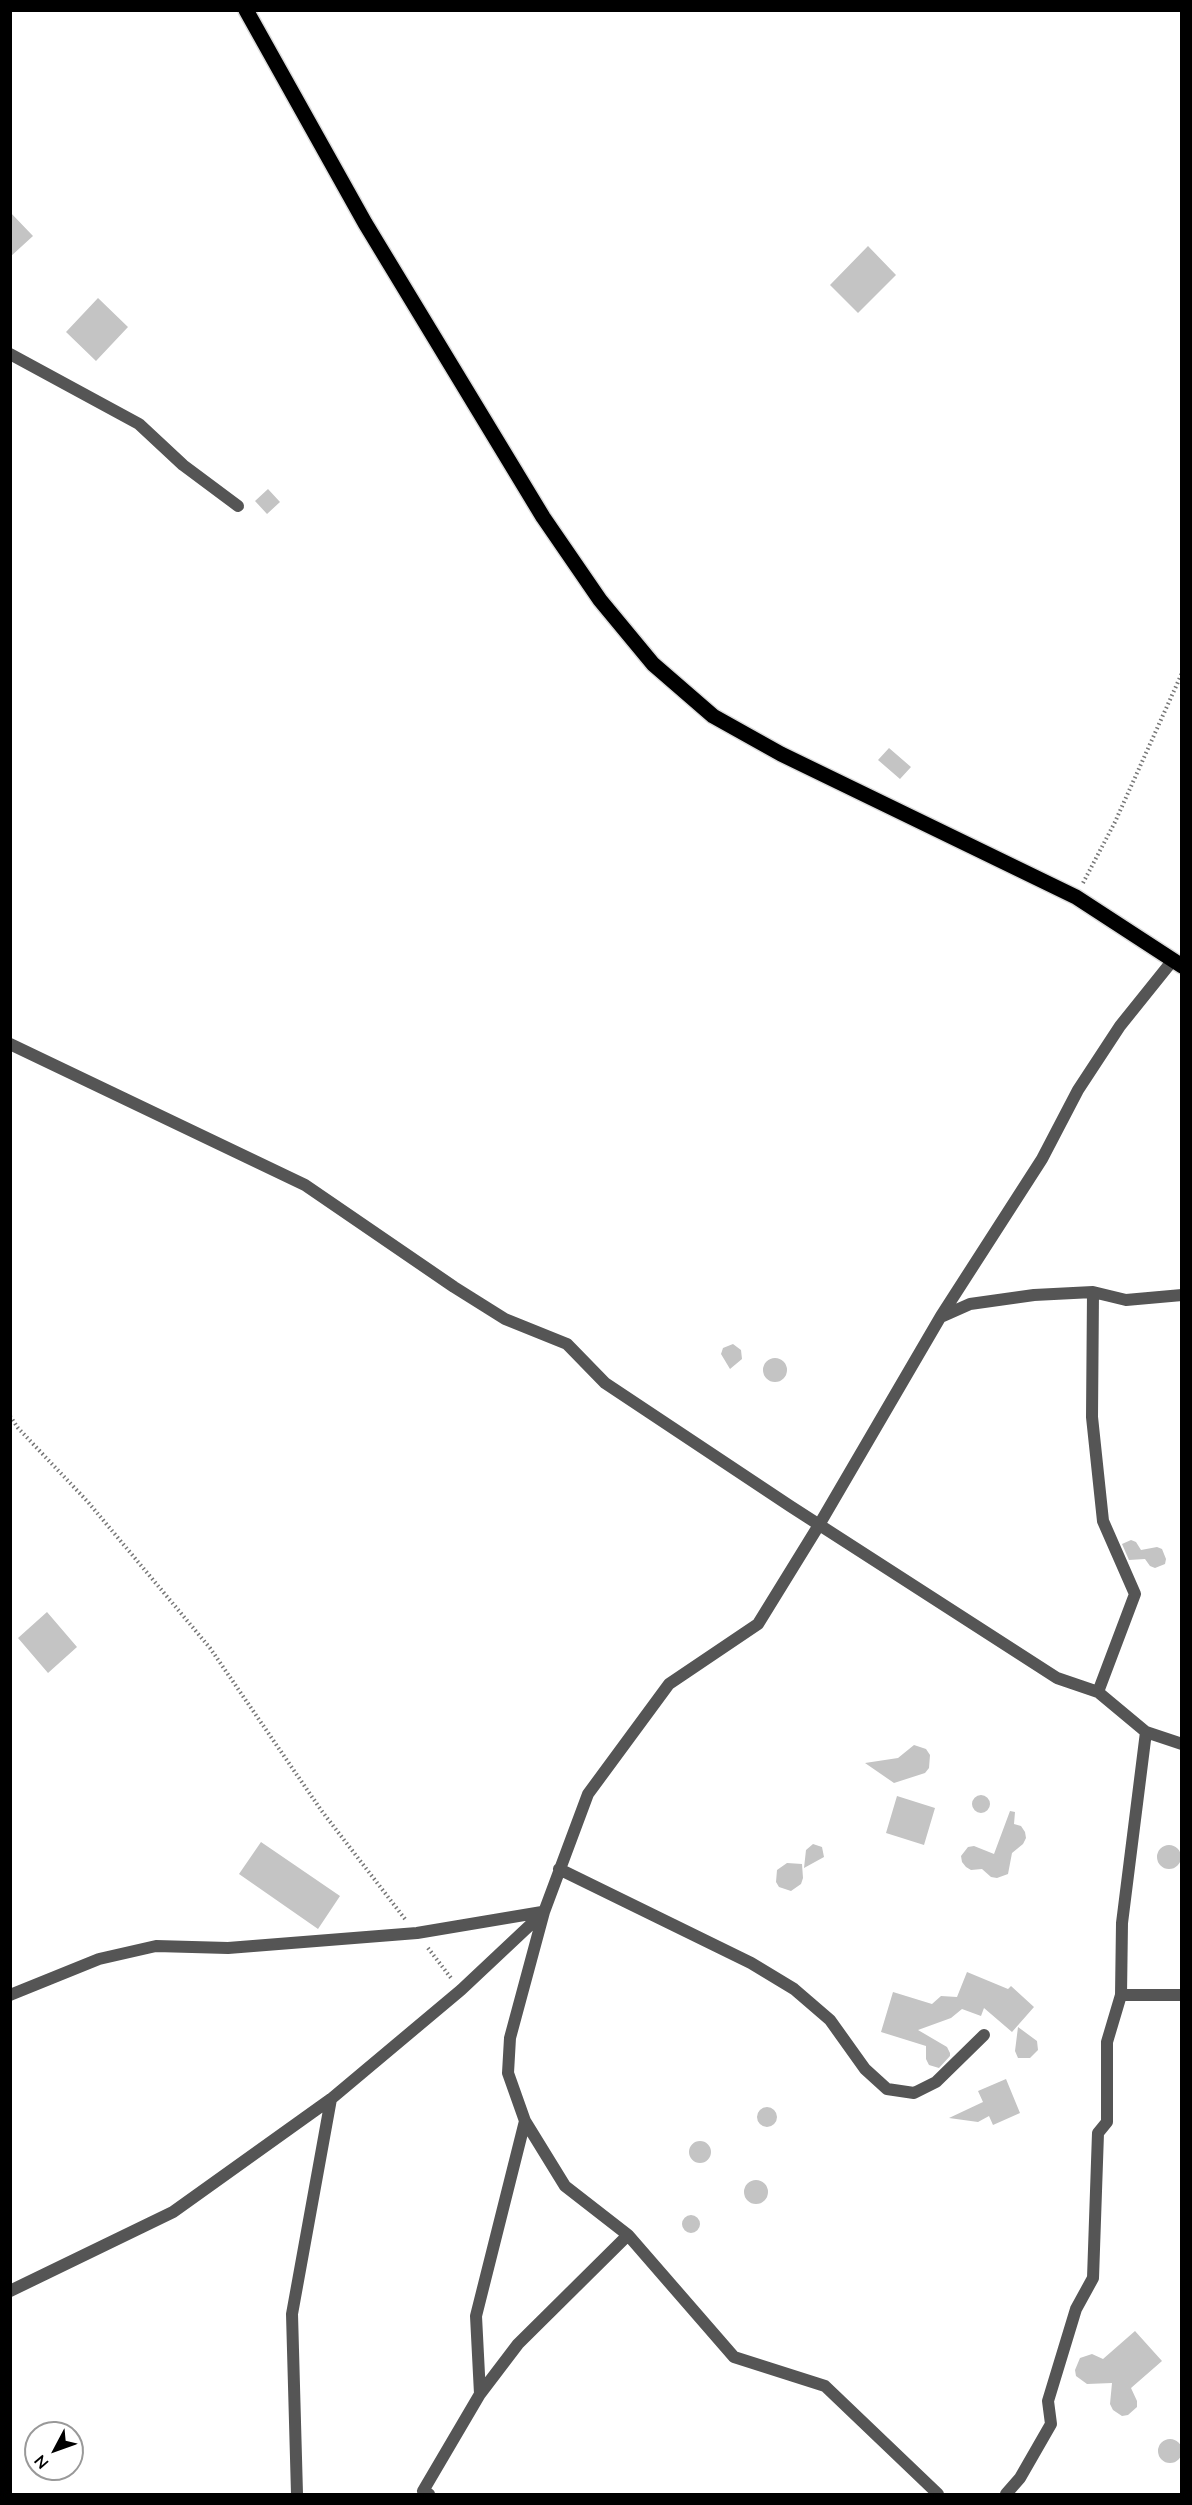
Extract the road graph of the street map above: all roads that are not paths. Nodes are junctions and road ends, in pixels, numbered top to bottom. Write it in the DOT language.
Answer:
graph roads {
  1 [pos="246,10"];
  2 [pos="10,354"];
  3 [pos="238,506"];
  4 [pos="1177,963"];
  5 [pos="10,1044"];
  6 [pos="1093,1292"];
  7 [pos="1182,1295"];
  8 [pos="941,1316"];
  9 [pos="819,1525"];
  10 [pos="1098,1692"];
  11 [pos="1146,1732"];
  12 [pos="1182,1744"];
  13 [pos="559,1869"];
  14 [pos="544,1912"];
  15 [pos="10,1995"];
  16 [pos="1121,1995"];
  17 [pos="1182,1995"];
  18 [pos="984,2035"];
  19 [pos="331,2099"];
  20 [pos="525,2121"];
  21 [pos="628,2235"];
  22 [pos="10,2291"];
  23 [pos="480,2394"];
  24 [pos="297,2494"];
  25 [pos="429,2494"];
  26 [pos="939,2494"];
  27 [pos="1006,2494"];
  1 -- 4 [label="main road"];
  2 -- 3 [label="street"];
  4 -- 8 [label="street"];
  5 -- 9 [label="street"];
  6 -- 7 [label="street"];
  6 -- 8 [label="street"];
  6 -- 10 [label="street"];
  8 -- 9 [label="street"];
  9 -- 10 [label="street"];
  9 -- 13 [label="street"];
  10 -- 11 [label="street"];
  11 -- 12 [label="street"];
  11 -- 16 [label="street"];
  13 -- 14 [label="street"];
  13 -- 18 [label="street"];
  14 -- 15 [label="street"];
  14 -- 19 [label="street"];
  14 -- 20 [label="street"];
  16 -- 17 [label="street"];
  16 -- 27 [label="street"];
  19 -- 22 [label="street"];
  19 -- 24 [label="street"];
  20 -- 21 [label="street"];
  20 -- 23 [label="street"];
  21 -- 23 [label="street"];
  21 -- 26 [label="street"];
  23 -- 25 [label="street"];
}
